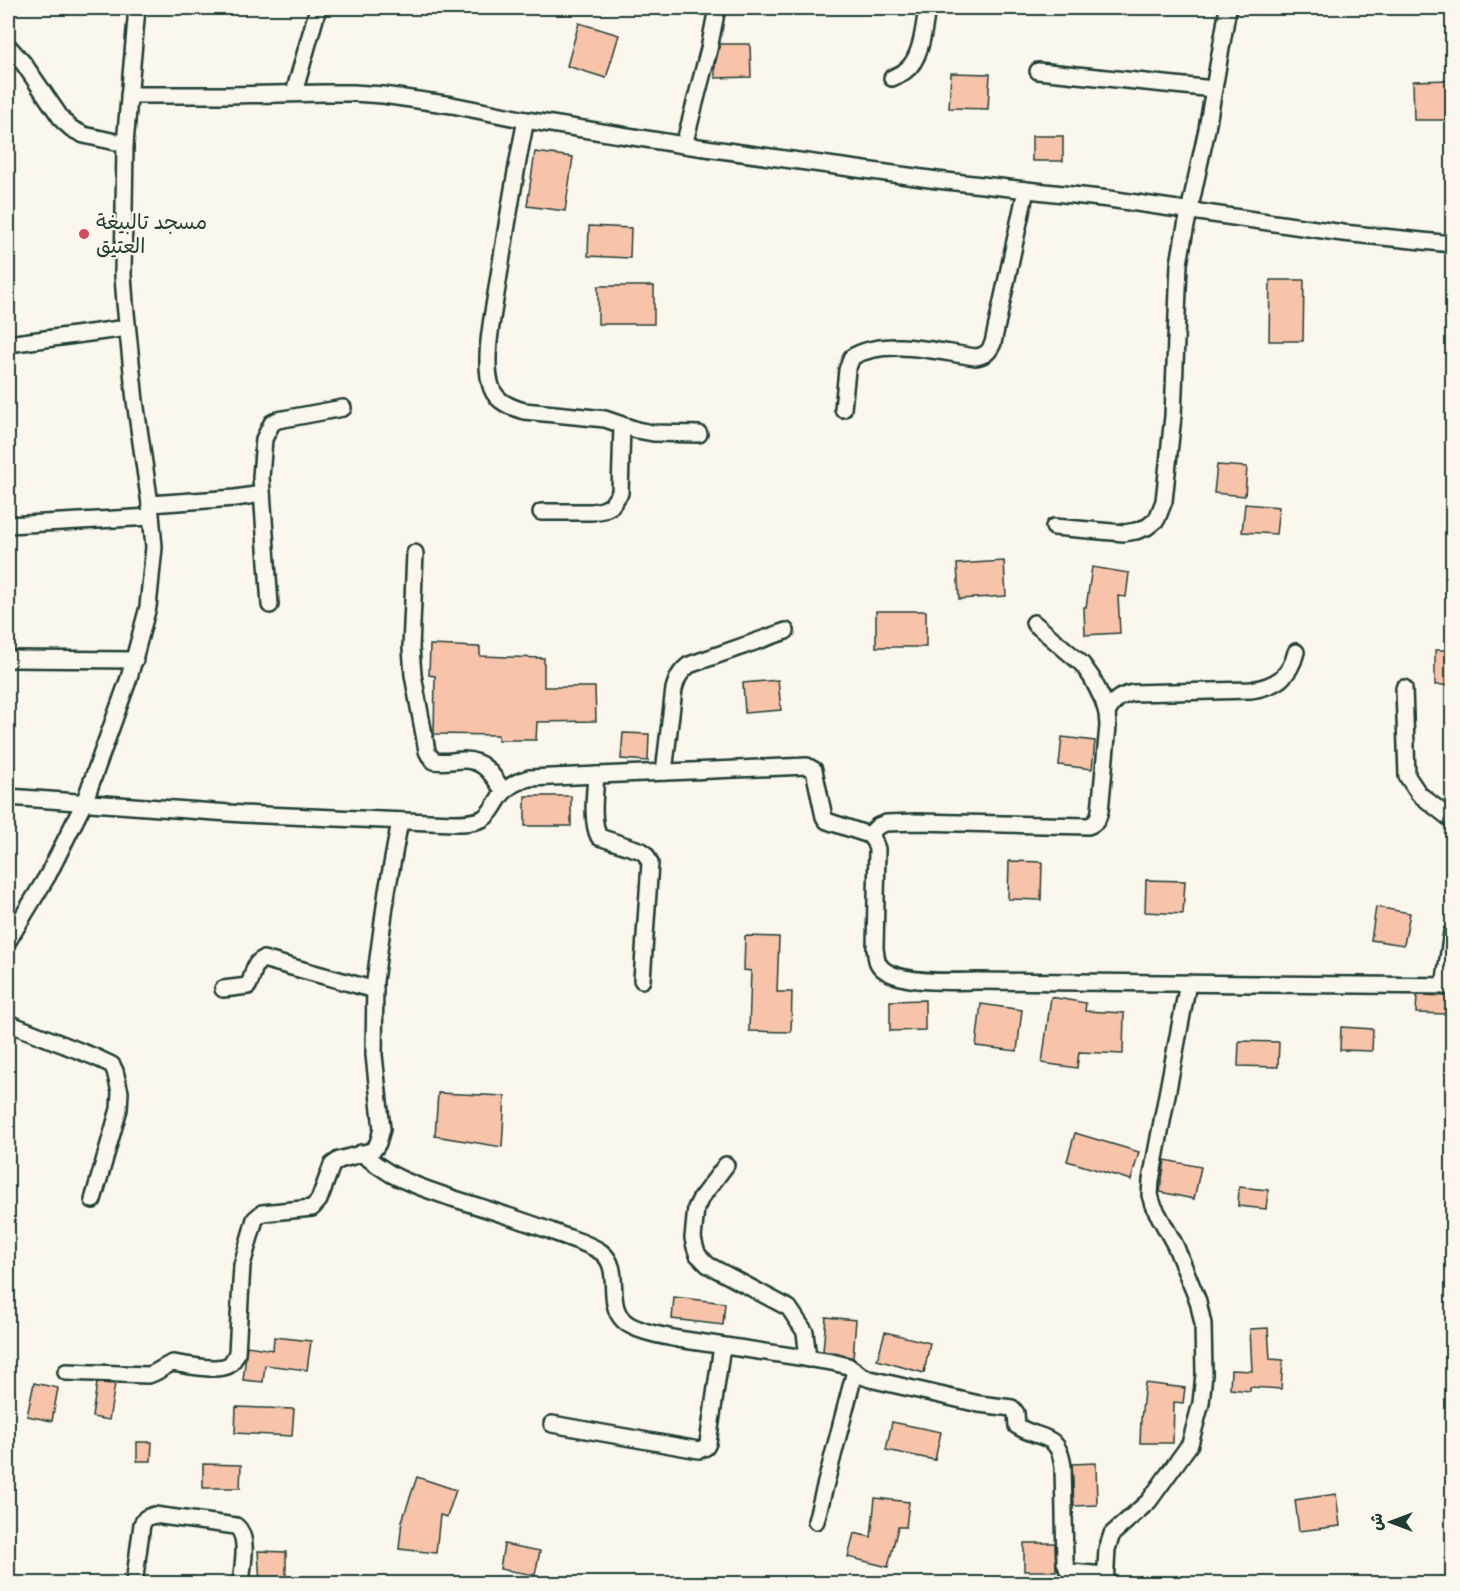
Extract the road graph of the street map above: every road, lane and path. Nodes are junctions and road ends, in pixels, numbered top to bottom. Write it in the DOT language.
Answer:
graph roads {
  1 [pos="137,8"];
  2 [pos="318,8"];
  3 [pos="717,8"];
  4 [pos="927,8"];
  5 [pos="1228,8"];
  6 [pos="8,46"];
  7 [pos="1038,70"];
  8 [pos="892,78"];
  9 [pos="1214,89"];
  10 [pos="294,93"];
  11 [pos="129,95"];
  12 [pos="526,120"];
  13 [pos="125,144"];
  14 [pos="684,145"];
  15 [pos="1026,190"];
  16 [pos="1190,211"];
  17 [pos="1452,244"];
  18 [pos="127,328"];
  19 [pos="8,344"];
  20 [pos="343,408"];
  21 [pos="843,410"];
  22 [pos="622,424"];
  23 [pos="699,435"];
  24 [pos="262,494"];
  25 [pos="151,511"];
  26 [pos="541,512"];
  27 [pos="8,525"];
  28 [pos="1054,527"];
  29 [pos="415,553"];
  30 [pos="270,605"];
  31 [pos="1034,623"];
  32 [pos="786,631"];
  33 [pos="1296,652"];
  34 [pos="8,659"];
  35 [pos="135,660"];
  36 [pos="1404,688"];
  37 [pos="1107,713"];
  38 [pos="664,772"];
  39 [pos="596,775"];
  40 [pos="504,792"];
  41 [pos="8,797"];
  42 [pos="84,803"];
  43 [pos="1452,820"];
  44 [pos="400,821"];
  45 [pos="869,835"];
  46 [pos="1452,932"];
  47 [pos="8,941"];
  48 [pos="642,980"];
  49 [pos="1188,983"];
  50 [pos="1448,986"];
  51 [pos="223,989"];
  52 [pos="375,990"];
  53 [pos="8,1023"];
  54 [pos="361,1153"];
  55 [pos="726,1165"];
  56 [pos="93,1200"];
  57 [pos="722,1346"];
  58 [pos="808,1359"];
  59 [pos="855,1371"];
  60 [pos="66,1372"];
  61 [pos="552,1424"];
  62 [pos="816,1521"];
  63 [pos="1105,1579"];
  64 [pos="134,1584"];
  65 [pos="241,1584"];
  1 -- 11 [label="street"];
  2 -- 10 [label="street"];
  3 -- 14 [label="street"];
  4 -- 8 [label="street"];
  5 -- 9 [label="street"];
  6 -- 13 [label="street"];
  7 -- 9 [label="street"];
  9 -- 16 [label="street"];
  10 -- 11 [label="street"];
  10 -- 12 [label="street"];
  11 -- 13 [label="street"];
  12 -- 14 [label="street"];
  12 -- 22 [label="street"];
  13 -- 18 [label="street"];
  14 -- 15 [label="street"];
  15 -- 16 [label="street"];
  15 -- 21 [label="street"];
  16 -- 17 [label="street"];
  16 -- 28 [label="street"];
  18 -- 19 [label="street"];
  18 -- 25 [label="street"];
  20 -- 24 [label="street"];
  22 -- 23 [label="street"];
  22 -- 26 [label="street"];
  24 -- 25 [label="street"];
  24 -- 30 [label="street"];
  25 -- 27 [label="street"];
  25 -- 35 [label="street"];
  29 -- 40 [label="street"];
  31 -- 37 [label="street"];
  32 -- 38 [label="street"];
  33 -- 37 [label="street"];
  34 -- 35 [label="street"];
  35 -- 42 [label="street"];
  36 -- 43 [label="street"];
  37 -- 45 [label="street"];
  38 -- 39 [label="street"];
  38 -- 45 [label="street"];
  39 -- 40 [label="street"];
  39 -- 48 [label="street"];
  40 -- 44 [label="street"];
  41 -- 42 [label="street"];
  42 -- 44 [label="street"];
  42 -- 47 [label="street"];
  44 -- 52 [label="street"];
  45 -- 49 [label="street"];
  46 -- 50 [label="street"];
  49 -- 50 [label="street"];
  49 -- 63 [label="street"];
  51 -- 52 [label="street"];
  52 -- 54 [label="street"];
  53 -- 56 [label="street"];
  54 -- 57 [label="street"];
  54 -- 60 [label="street"];
  55 -- 58 [label="street"];
  57 -- 58 [label="street"];
  57 -- 61 [label="street"];
  58 -- 59 [label="street"];
  59 -- 62 [label="street"];
  59 -- 63 [label="street"];
  64 -- 65 [label="street"];
}
